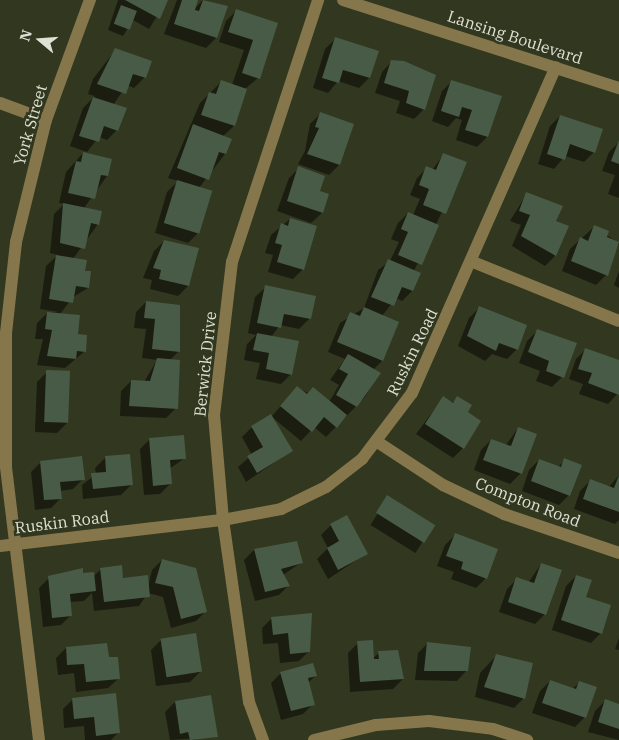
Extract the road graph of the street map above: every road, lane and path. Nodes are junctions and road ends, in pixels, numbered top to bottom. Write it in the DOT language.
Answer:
graph roads {
  1 [pos="90,0"];
  2 [pos="318,0"];
  3 [pos="343,0"];
  4 [pos="556,67"];
  5 [pos="619,88"];
  6 [pos="0,103"];
  7 [pos="46,120"];
  8 [pos="473,262"];
  9 [pos="619,321"];
  10 [pos="379,443"];
  11 [pos="223,520"];
  12 [pos="17,544"];
  13 [pos="0,546"];
  14 [pos="619,552"];
  15 [pos="40,740"];
  16 [pos="263,740"];
  17 [pos="314,740"];
  18 [pos="527,740"];
  1 -- 7 [label="street, York Street"];
  2 -- 11 [label="street, Berwick Drive"];
  3 -- 4 [label="street, Lansing Boulevard"];
  4 -- 5 [label="street, Lansing Boulevard"];
  4 -- 8 [label="street, Ruskin Road"];
  6 -- 7 [label="street"];
  7 -- 12 [label="street, York Street"];
  8 -- 9 [label="street"];
  8 -- 10 [label="street, Ruskin Road"];
  10 -- 11 [label="street, Ruskin Road"];
  10 -- 14 [label="street, Compton Road"];
  11 -- 12 [label="street, Ruskin Road"];
  11 -- 16 [label="street, Berwick Drive"];
  12 -- 13 [label="street, Ruskin Road"];
  12 -- 15 [label="street, York Street"];
  17 -- 18 [label="street"];
}
